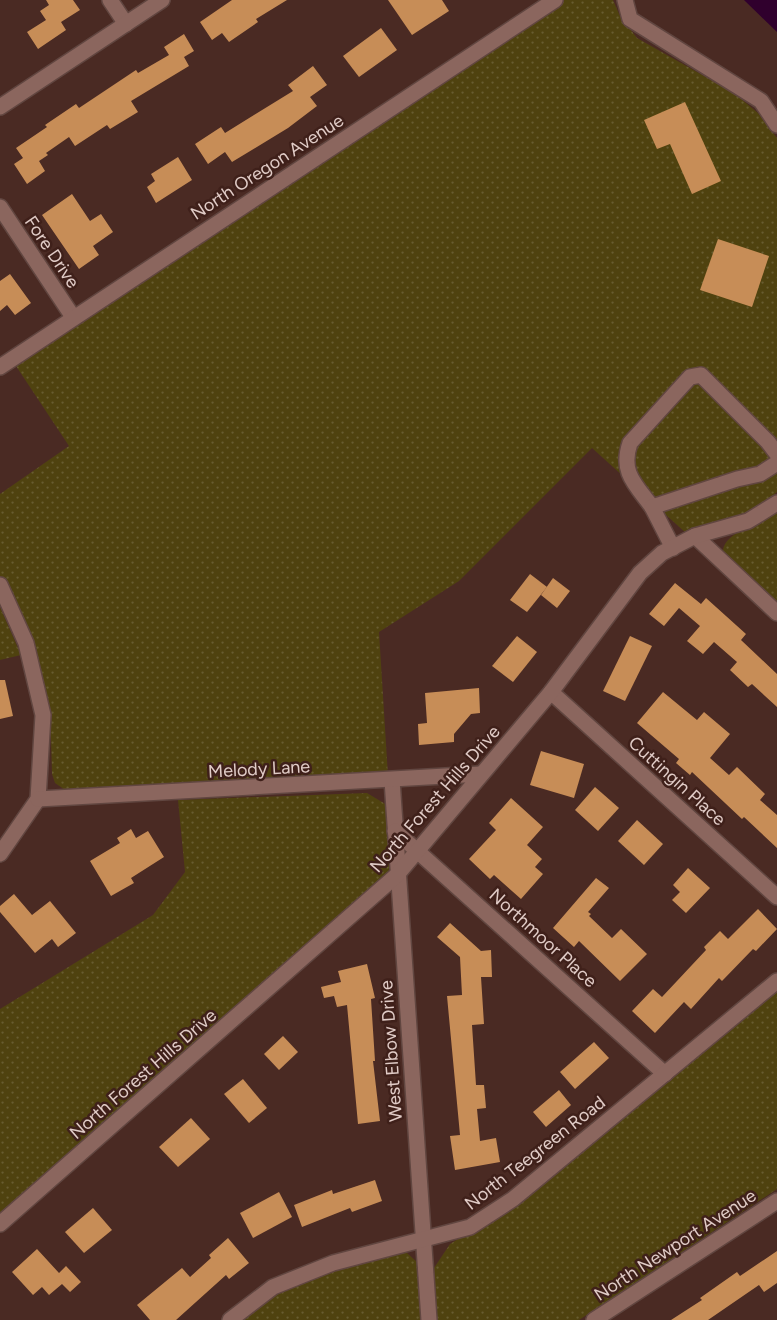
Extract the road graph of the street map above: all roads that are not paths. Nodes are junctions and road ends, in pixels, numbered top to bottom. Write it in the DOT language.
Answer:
graph roads {
  1 [pos="110,0"];
  2 [pos="162,0"];
  3 [pos="555,0"];
  4 [pos="625,0"];
  5 [pos="126,24"];
  6 [pos="0,107"];
  7 [pos="777,125"];
  8 [pos="0,207"];
  9 [pos="73,318"];
  10 [pos="0,366"];
  11 [pos="777,454"];
  12 [pos="777,464"];
  13 [pos="777,503"];
  14 [pos="652,506"];
  15 [pos="695,536"];
  16 [pos="673,548"];
  17 [pos="0,585"];
  18 [pos="777,613"];
  19 [pos="551,692"];
  20 [pos="481,774"];
  21 [pos="392,780"];
  22 [pos="38,800"];
  23 [pos="395,831"];
  24 [pos="419,851"];
  25 [pos="0,854"];
  26 [pos="398,875"];
  27 [pos="777,897"];
  28 [pos="777,981"];
  29 [pos="666,1074"];
  30 [pos="777,1201"];
  31 [pos="0,1224"];
  32 [pos="424,1240"];
  33 [pos="230,1320"];
  34 [pos="429,1320"];
  35 [pos="594,1320"];
  1 -- 5 [label="street"];
  2 -- 5 [label="street"];
  3 -- 9 [label="street, North Oregon Avenue"];
  4 -- 7 [label="street"];
  5 -- 6 [label="street"];
  8 -- 9 [label="street, Fore Drive"];
  9 -- 10 [label="street, North Oregon Avenue"];
  11 -- 14 [label="street"];
  12 -- 14 [label="street"];
  13 -- 15 [label="street, North Forest Hills Drive"];
  14 -- 16 [label="street"];
  15 -- 16 [label="street, North Forest Hills Drive"];
  15 -- 18 [label="street"];
  16 -- 19 [label="street, North Forest Hills Drive"];
  17 -- 22 [label="street"];
  19 -- 20 [label="street, North Forest Hills Drive"];
  19 -- 27 [label="street, Cuttingin Place"];
  20 -- 21 [label="street, Melody Lane"];
  20 -- 24 [label="street, North Forest Hills Drive"];
  21 -- 22 [label="street, Melody Lane"];
  21 -- 23 [label="street, West Elbow Drive"];
  22 -- 25 [label="street"];
  23 -- 24 [label="street, Northmoor Place"];
  23 -- 26 [label="street, West Elbow Drive"];
  24 -- 26 [label="street, North Forest Hills Drive"];
  24 -- 29 [label="street, Northmoor Place"];
  26 -- 31 [label="street, North Forest Hills Drive"];
  26 -- 32 [label="street, West Elbow Drive"];
  28 -- 29 [label="street, North Teegreen Road"];
  29 -- 32 [label="street, North Teegreen Road"];
  30 -- 35 [label="street, North Newport Avenue"];
  32 -- 33 [label="street, North Teegreen Road"];
  32 -- 34 [label="street, West Elbow Drive"];
}
